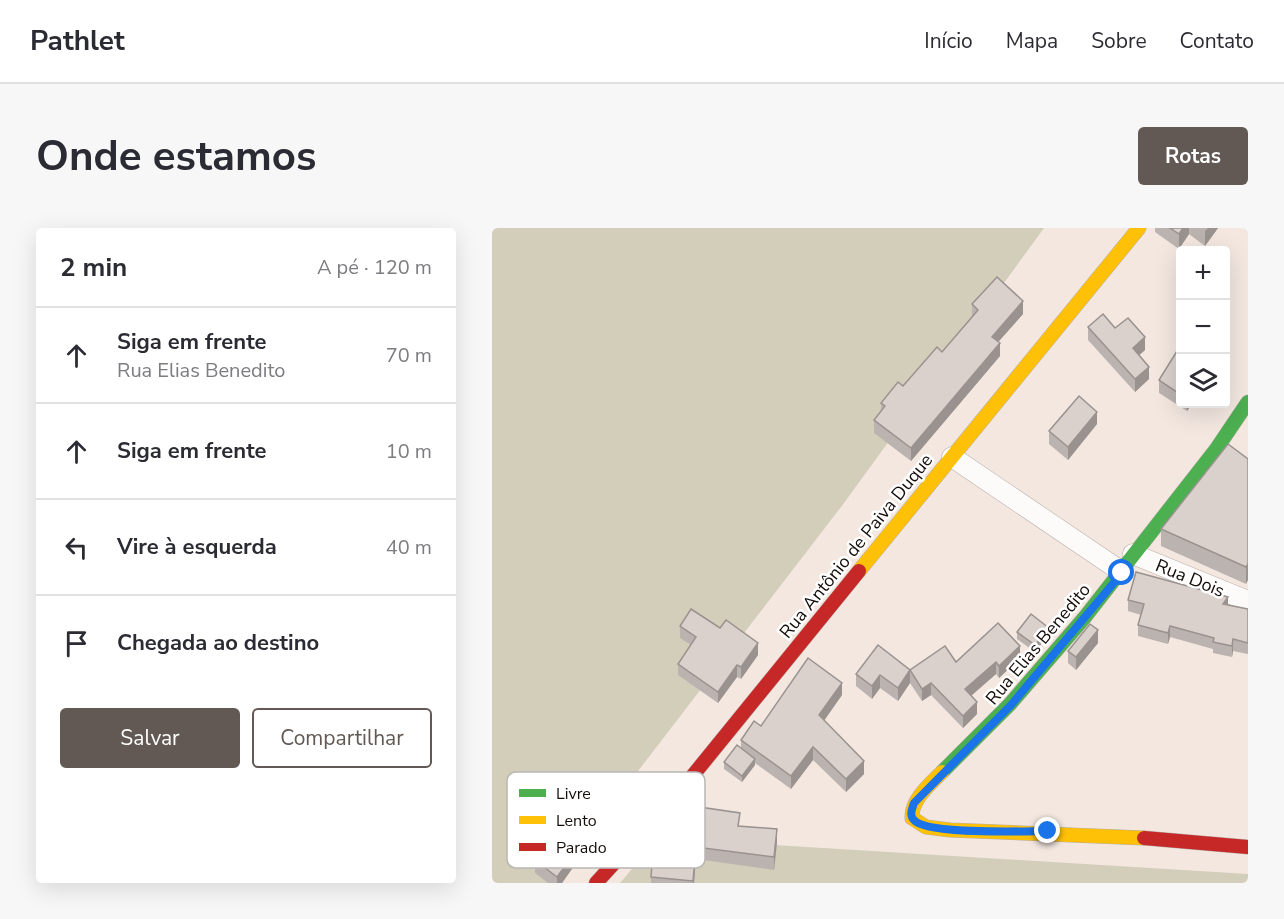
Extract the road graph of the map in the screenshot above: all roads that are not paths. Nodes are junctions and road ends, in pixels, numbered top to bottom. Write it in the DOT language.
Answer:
graph roads {
  1 [pos="1139,228"];
  2 [pos="1248,402"];
  3 [pos="952,457"];
  4 [pos="1133,554"];
  5 [pos="1122,573"];
  6 [pos="1248,601"];
  7 [pos="696,772"];
  8 [pos="1248,847"];
  9 [pos="610,868"];
  10 [pos="596,883"];
  1 -- 3 [label="street, Rua Antônio de Paiva Duque"];
  2 -- 4 [label="street, Rua Elias Benedito"];
  3 -- 5 [label="street"];
  3 -- 7 [label="street, Rua Antônio de Paiva Duque"];
  4 -- 5 [label="street, Rua Elias Benedito"];
  4 -- 6 [label="street, Rua Dois"];
  5 -- 8 [label="street, Rua Elias Benedito"];
  9 -- 10 [label="street, Rua Antônio de Paiva Duque"];
}
